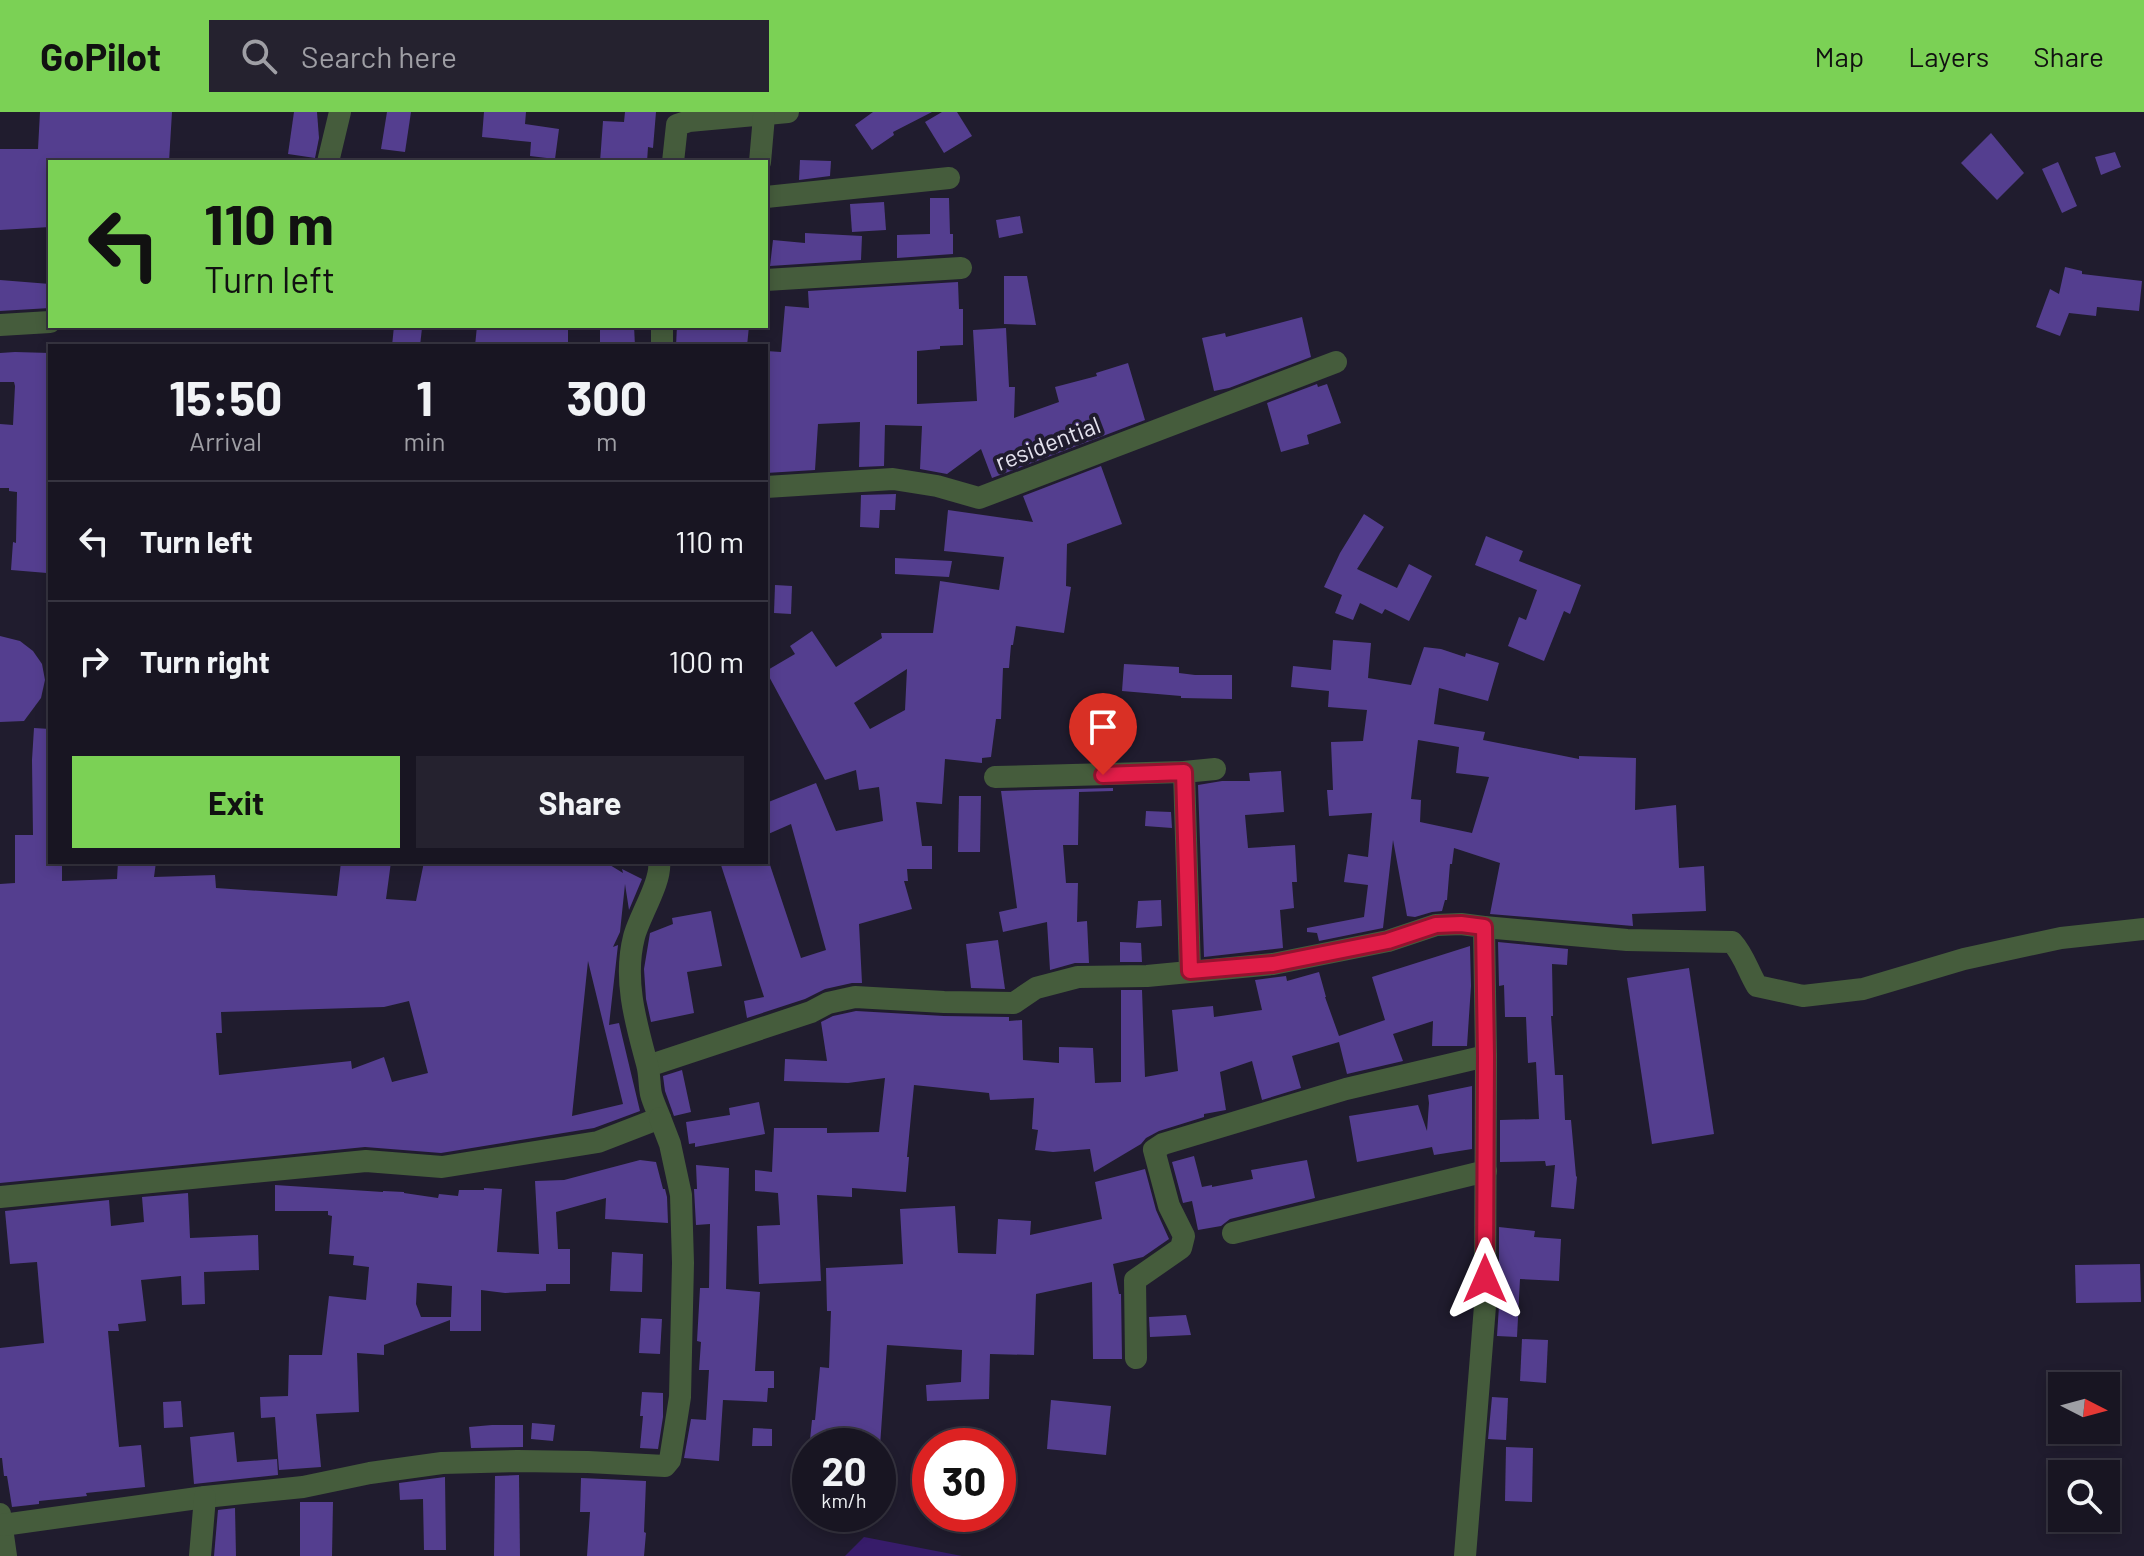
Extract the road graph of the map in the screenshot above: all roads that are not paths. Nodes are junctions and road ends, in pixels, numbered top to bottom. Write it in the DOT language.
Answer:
graph roads {
  1 [pos="340,112"];
  2 [pos="788,112"];
  3 [pos="764,116"];
  4 [pos="328,160"];
  5 [pos="673,160"];
  6 [pos="760,160"];
  7 [pos="949,178"];
  8 [pos="768,197"];
  9 [pos="961,268"];
  10 [pos="768,280"];
  11 [pos="48,322"];
  12 [pos="0,325"];
  13 [pos="1336,362"];
  14 [pos="768,487"];
  15 [pos="1215,769"];
  16 [pos="1184,772"];
  17 [pos="995,777"];
  18 [pos="659,864"];
  19 [pos="1484,927"];
  20 [pos="2144,929"];
  21 [pos="1190,971"];
  22 [pos="1486,1056"];
  23 [pos="648,1066"];
  24 [pos="660,1118"];
  25 [pos="1486,1171"];
  26 [pos="0,1197"];
  27 [pos="1233,1233"];
  28 [pos="1136,1358"];
  29 [pos="205,1497"];
  30 [pos="2,1519"];
  31 [pos="6,1556"];
  32 [pos="200,1556"];
  33 [pos="1465,1556"];
  1 -- 4 [label="street"];
  2 -- 3 [label="street"];
  3 -- 5 [label="street"];
  3 -- 6 [label="street"];
  7 -- 8 [label="street"];
  9 -- 10 [label="street"];
  11 -- 12 [label="street"];
  13 -- 14 [label="street, residential"];
  15 -- 16 [label="street"];
  16 -- 17 [label="street"];
  16 -- 21 [label="street"];
  18 -- 23 [label="street"];
  19 -- 20 [label="street"];
  19 -- 21 [label="street"];
  19 -- 22 [label="street"];
  21 -- 23 [label="street"];
  22 -- 25 [label="street"];
  22 -- 28 [label="street"];
  23 -- 24 [label="street"];
  24 -- 26 [label="street"];
  24 -- 29 [label="street"];
  25 -- 27 [label="street"];
  25 -- 33 [label="street"];
  29 -- 30 [label="street"];
  29 -- 32 [label="street"];
  30 -- 31 [label="street"];
}
